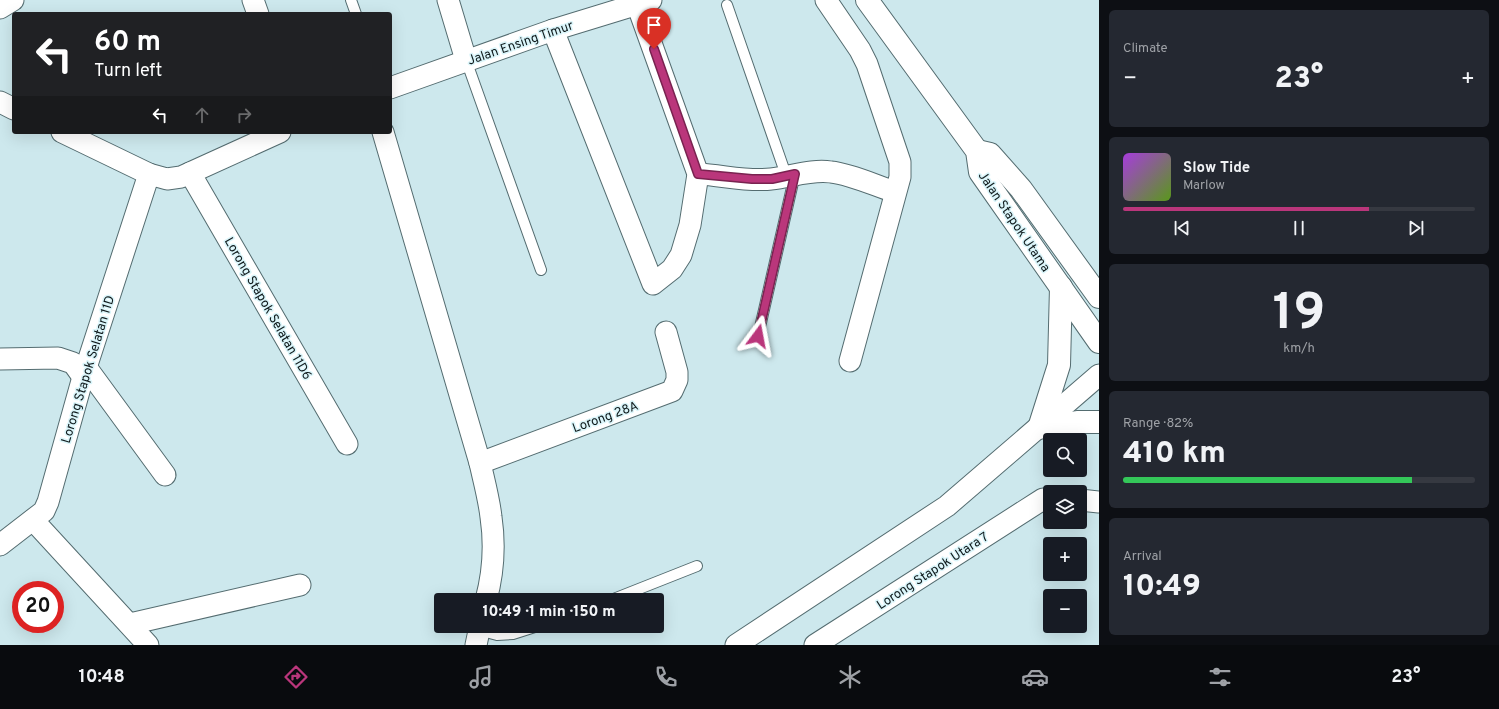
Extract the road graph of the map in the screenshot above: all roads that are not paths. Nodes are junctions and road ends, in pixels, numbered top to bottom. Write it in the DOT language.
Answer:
graph roads {
  1 [pos="13,0"];
  2 [pos="253,0"];
  3 [pos="352,0"];
  4 [pos="448,0"];
  5 [pos="826,0"];
  6 [pos="868,0"];
  7 [pos="644,2"];
  8 [pos="727,5"];
  9 [pos="0,8"];
  10 [pos="257,12"];
  11 [pos="355,12"];
  12 [pos="553,30"];
  13 [pos="466,60"];
  14 [pos="392,87"];
  15 [pos="0,102"];
  16 [pos="12,108"];
  17 [pos="66,134"];
  18 [pos="276,134"];
  19 [pos="384,134"];
  20 [pos="977,150"];
  21 [pos="190,173"];
  22 [pos="149,174"];
  23 [pos="698,174"];
  24 [pos="790,175"];
  25 [pos="895,192"];
  26 [pos="541,270"];
  27 [pos="1090,276"];
  28 [pos="1061,287"];
  29 [pos="1099,297"];
  30 [pos="666,332"];
  31 [pos="758,336"];
  32 [pos="1099,342"];
  33 [pos="0,359"];
  34 [pos="850,361"];
  35 [pos="84,372"];
  36 [pos="1099,375"];
  37 [pos="1099,422"];
  38 [pos="1039,428"];
  39 [pos="347,444"];
  40 [pos="480,463"];
  41 [pos="165,475"];
  42 [pos="1043,499"];
  43 [pos="1087,501"];
  44 [pos="1099,502"];
  45 [pos="33,520"];
  46 [pos="0,545"];
  47 [pos="698,566"];
  48 [pos="300,585"];
  49 [pos="488,593"];
  50 [pos="629,593"];
  51 [pos="130,624"];
  52 [pos="516,633"];
  53 [pos="478,634"];
  54 [pos="148,645"];
  55 [pos="736,645"];
  56 [pos="815,645"];
  1 -- 9 [label="street"];
  2 -- 10 [label="street"];
  3 -- 11 [label="lane"];
  4 -- 13 [label="street"];
  5 -- 25 [label="street"];
  6 -- 20 [label="main road, Jalan Stapok Utama"];
  7 -- 12 [label="street, Jalan Ensing Timur"];
  7 -- 23 [label="street"];
  8 -- 24 [label="lane"];
  12 -- 13 [label="street, Jalan Ensing Timur"];
  12 -- 23 [label="street"];
  13 -- 14 [label="street, Jalan Ensing Timur"];
  13 -- 26 [label="lane"];
  15 -- 16 [label="street"];
  17 -- 22 [label="street"];
  18 -- 21 [label="street"];
  19 -- 40 [label="street"];
  20 -- 27 [label="main road"];
  20 -- 28 [label="main road, Jalan Stapok Utama"];
  21 -- 22 [label="street"];
  21 -- 39 [label="street, Lorong Stapok Selatan 11D6"];
  22 -- 35 [label="street, Lorong Stapok Selatan 11D"];
  23 -- 24 [label="street"];
  24 -- 25 [label="street"];
  24 -- 31 [label="lane"];
  25 -- 34 [label="street"];
  27 -- 29 [label="main road"];
  28 -- 32 [label="main road, Jalan Stapok Utama"];
  28 -- 38 [label="main road"];
  30 -- 40 [label="street, Lorong 28A"];
  33 -- 35 [label="street"];
  35 -- 41 [label="street"];
  35 -- 45 [label="street, Lorong Stapok Selatan 11D"];
  36 -- 38 [label="street"];
  37 -- 38 [label="main road"];
  38 -- 55 [label="street"];
  40 -- 49 [label="street"];
  42 -- 56 [label="street, Lorong Stapok Utara 7"];
  43 -- 44 [label="street"];
  45 -- 46 [label="street, Lorong Stapok Selatan 11D"];
  45 -- 51 [label="street"];
  47 -- 50 [label="lane"];
  48 -- 51 [label="street"];
  51 -- 54 [label="street"];
  52 -- 53 [label="lane"];
}
